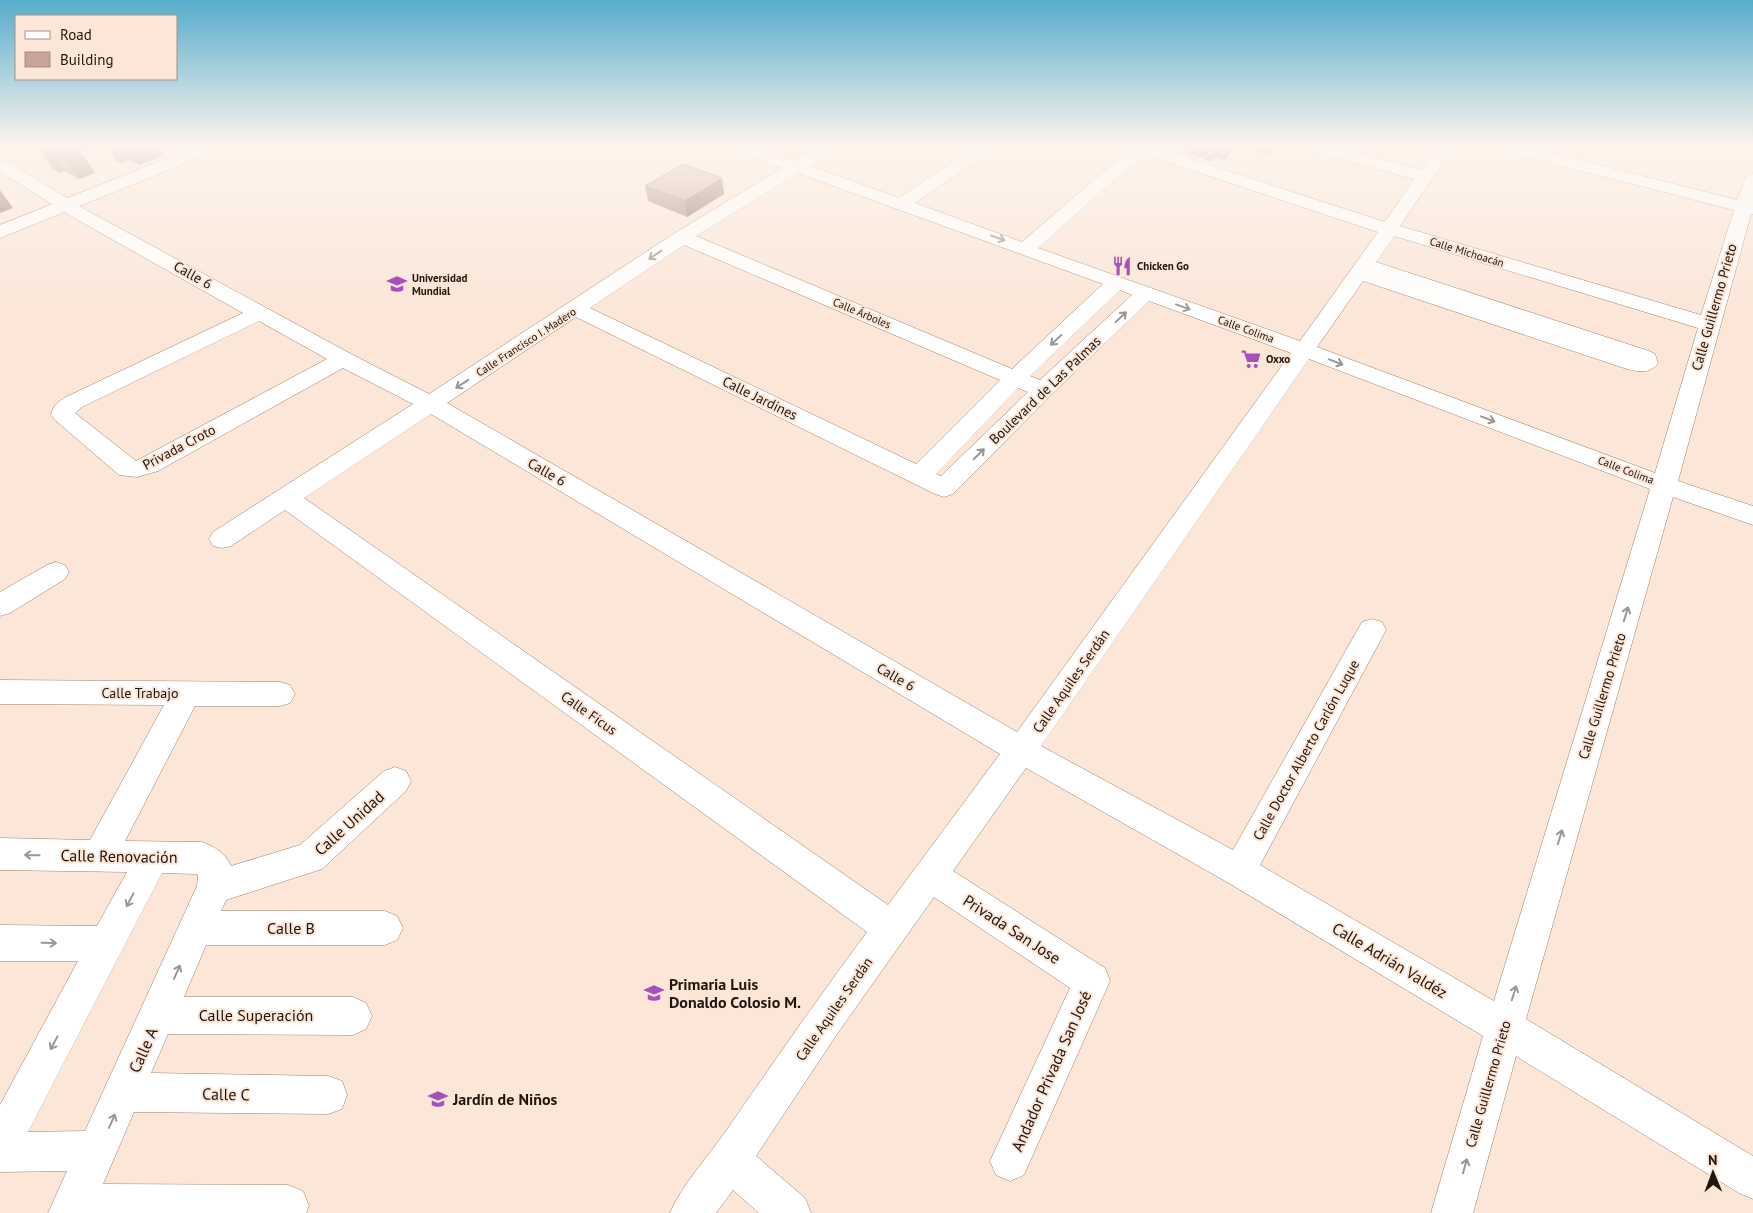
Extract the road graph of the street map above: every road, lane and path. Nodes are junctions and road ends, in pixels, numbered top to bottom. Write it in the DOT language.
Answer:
graph roads {
  1 [pos="62,203"];
  2 [pos="72,203"];
  3 [pos="738,203"];
  4 [pos="898,203"];
  5 [pos="1078,203"];
  6 [pos="1309,203"];
  7 [pos="1407,203"];
  8 [pos="1727,203"];
  9 [pos="902,204"];
  10 [pos="66,205"];
  11 [pos="1748,208"];
  12 [pos="1389,229"];
  13 [pos="0,232"];
  14 [pos="682,237"];
  15 [pos="1026,248"];
  16 [pos="1361,269"];
  17 [pos="1117,282"];
  18 [pos="1146,293"];
  19 [pos="575,309"];
  20 [pos="261,312"];
  21 [pos="1708,324"];
  22 [pos="1556,332"];
  23 [pos="1304,350"];
  24 [pos="343,359"];
  25 [pos="1015,378"];
  26 [pos="1043,390"];
  27 [pos="431,404"];
  28 [pos="919,476"];
  29 [pos="1664,485"];
  30 [pos="944,488"];
  31 [pos="286,498"];
  32 [pos="1753,516"];
  33 [pos="222,539"];
  34 [pos="56,572"];
  35 [pos="0,606"];
  36 [pos="1372,630"];
  37 [pos="0,692"];
  38 [pos="186,694"];
  39 [pos="280,694"];
  40 [pos="1022,750"];
  41 [pos="395,781"];
  42 [pos="0,854"];
  43 [pos="99,856"];
  44 [pos="153,857"];
  45 [pos="1239,871"];
  46 [pos="931,876"];
  47 [pos="214,887"];
  48 [pos="196,928"];
  49 [pos="385,928"];
  50 [pos="891,928"];
  51 [pos="0,943"];
  52 [pos="106,944"];
  53 [pos="1092,981"];
  54 [pos="158,1015"];
  55 [pos="353,1016"];
  56 [pos="1503,1027"];
  57 [pos="124,1092"];
  58 [pos="328,1095"];
  59 [pos="0,1145"];
  60 [pos="98,1151"];
  61 [pos="0,1152"];
  62 [pos="730,1160"];
  63 [pos="1010,1161"];
  64 [pos="1753,1179"];
  65 [pos="288,1206"];
  66 [pos="71,1208"];
  67 [pos="691,1213"];
  68 [pos="790,1213"];
  69 [pos="1452,1213"];
  1 -- 10 [label="street, Calle 6"];
  2 -- 10 [label="street"];
  3 -- 14 [label="street, Calle Francisco I. Madero"];
  4 -- 9 [label="street, Calle Colima"];
  5 -- 15 [label="street"];
  6 -- 12 [label="street, Calle Michoacán"];
  7 -- 12 [label="street, Calle Aquiles Serdán"];
  8 -- 11 [label="street"];
  9 -- 15 [label="street, Calle Colima, one-way"];
  10 -- 13 [label="street"];
  10 -- 20 [label="street, Calle 6"];
  11 -- 21 [label="street, Calle Guillermo Prieto"];
  12 -- 16 [label="street, Calle Aquiles Serdán"];
  12 -- 21 [label="street, Calle Michoacán"];
  14 -- 19 [label="street, Calle Francisco I. Madero, one-way"];
  14 -- 25 [label="street, Calle Árboles"];
  15 -- 17 [label="street, Calle Colima"];
  16 -- 22 [label="street"];
  16 -- 23 [label="street, Calle Aquiles Serdán"];
  17 -- 18 [label="street, Calle Colima"];
  17 -- 25 [label="street, Boulevard de Las Palmas, one-way"];
  18 -- 23 [label="street, Calle Colima, one-way"];
  26 -- 18 [label="street, Boulevard de Las Palmas, one-way"];
  19 -- 27 [label="street, Calle Francisco I. Madero, one-way"];
  19 -- 28 [label="street, Calle Jardines"];
  20 -- 24 [label="street, Calle 6"];
  20 -- 24 [label="street, Privada Croto"];
  21 -- 29 [label="street, Calle Guillermo Prieto"];
  23 -- 29 [label="street, Calle Colima, one-way"];
  23 -- 40 [label="street, Calle Aquiles Serdán"];
  24 -- 27 [label="street, Calle 6"];
  25 -- 26 [label="street, Calle Árboles"];
  25 -- 28 [label="street, Boulevard de Las Palmas"];
  30 -- 26 [label="street, Boulevard de Las Palmas, one-way"];
  27 -- 31 [label="street, Calle Francisco I. Madero"];
  27 -- 40 [label="street, Calle 6"];
  28 -- 30 [label="street, Calle Jardines"];
  29 -- 32 [label="street, Calle Colima"];
  56 -- 29 [label="street, Calle Guillermo Prieto, one-way"];
  31 -- 33 [label="street, Calle Francisco I. Madero"];
  31 -- 50 [label="street, Calle Ficus"];
  34 -- 35 [label="street"];
  36 -- 45 [label="street, Calle Doctor Alberto Carlón Luque"];
  37 -- 38 [label="street, Calle Trabajo"];
  38 -- 39 [label="street, Calle Trabajo"];
  38 -- 43 [label="street"];
  40 -- 45 [label="street, Calle Adrián Valdéz"];
  40 -- 46 [label="street, Calle Aquiles Serdán"];
  41 -- 47 [label="street, Calle Unidad"];
  43 -- 42 [label="street, Calle Renovación, one-way"];
  43 -- 44 [label="street, Calle Renovación"];
  44 -- 47 [label="street, Calle Renovación"];
  44 -- 52 [label="street, one-way"];
  45 -- 56 [label="street, Calle Adrián Valdéz"];
  46 -- 50 [label="street, Calle Aquiles Serdán"];
  46 -- 53 [label="street, Privada San Jose"];
  47 -- 48 [label="street, Calle A"];
  48 -- 49 [label="street, Calle B"];
  54 -- 48 [label="street, Calle A, one-way"];
  50 -- 62 [label="street, Calle Aquiles Serdán"];
  51 -- 52 [label="street, one-way"];
  52 -- 59 [label="street, one-way"];
  53 -- 63 [label="street, Andador Privada San José"];
  54 -- 55 [label="street, Calle Superación"];
  54 -- 57 [label="street, Calle A"];
  56 -- 64 [label="street, Calle Adrián Valdéz"];
  69 -- 56 [label="street, Calle Guillermo Prieto, one-way"];
  57 -- 58 [label="street, Calle C"];
  60 -- 57 [label="street, Calle A, one-way"];
  60 -- 61 [label="street"];
  60 -- 66 [label="street, Calle A"];
  62 -- 67 [label="street, Calle Aquiles Serdán"];
  62 -- 68 [label="street"];
  65 -- 66 [label="street"];
}
